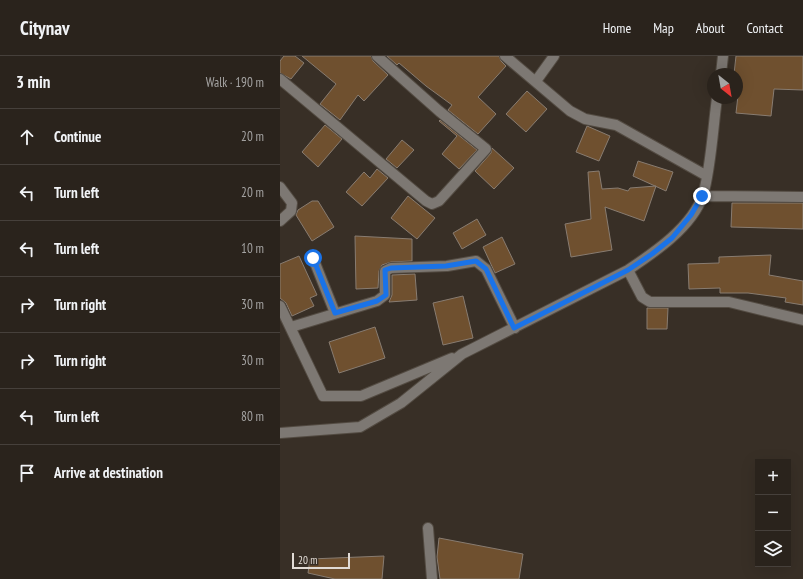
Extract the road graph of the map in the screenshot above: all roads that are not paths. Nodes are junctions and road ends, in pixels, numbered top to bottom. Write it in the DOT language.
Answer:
graph roads {
  1 [pos="377,56"];
  2 [pos="505,56"];
  3 [pos="554,56"];
  4 [pos="723,56"];
  5 [pos="722,68"];
  6 [pos="280,79"];
  7 [pos="536,81"];
  8 [pos="716,104"];
  9 [pos="707,176"];
  10 [pos="280,187"];
  11 [pos="702,196"];
  12 [pos="803,197"];
  13 [pos="280,221"];
  14 [pos="313,258"];
  15 [pos="628,270"];
  16 [pos="280,306"];
  17 [pos="335,313"];
  18 [pos="803,320"];
  19 [pos="291,327"];
  20 [pos="514,328"];
  21 [pos="462,354"];
  22 [pos="280,433"];
  23 [pos="428,528"];
  24 [pos="432,579"];
  1 -- 6 [label="street"];
  2 -- 7 [label="street"];
  3 -- 7 [label="street"];
  4 -- 5 [label="street"];
  7 -- 9 [label="street"];
  8 -- 9 [label="street"];
  9 -- 11 [label="street"];
  10 -- 13 [label="street"];
  11 -- 12 [label="street"];
  11 -- 15 [label="street"];
  14 -- 17 [label="street"];
  15 -- 18 [label="street"];
  15 -- 20 [label="street"];
  16 -- 19 [label="street"];
  17 -- 19 [label="street"];
  17 -- 20 [label="street"];
  19 -- 21 [label="street"];
  20 -- 21 [label="street"];
  21 -- 22 [label="street"];
  23 -- 24 [label="street"];
}
